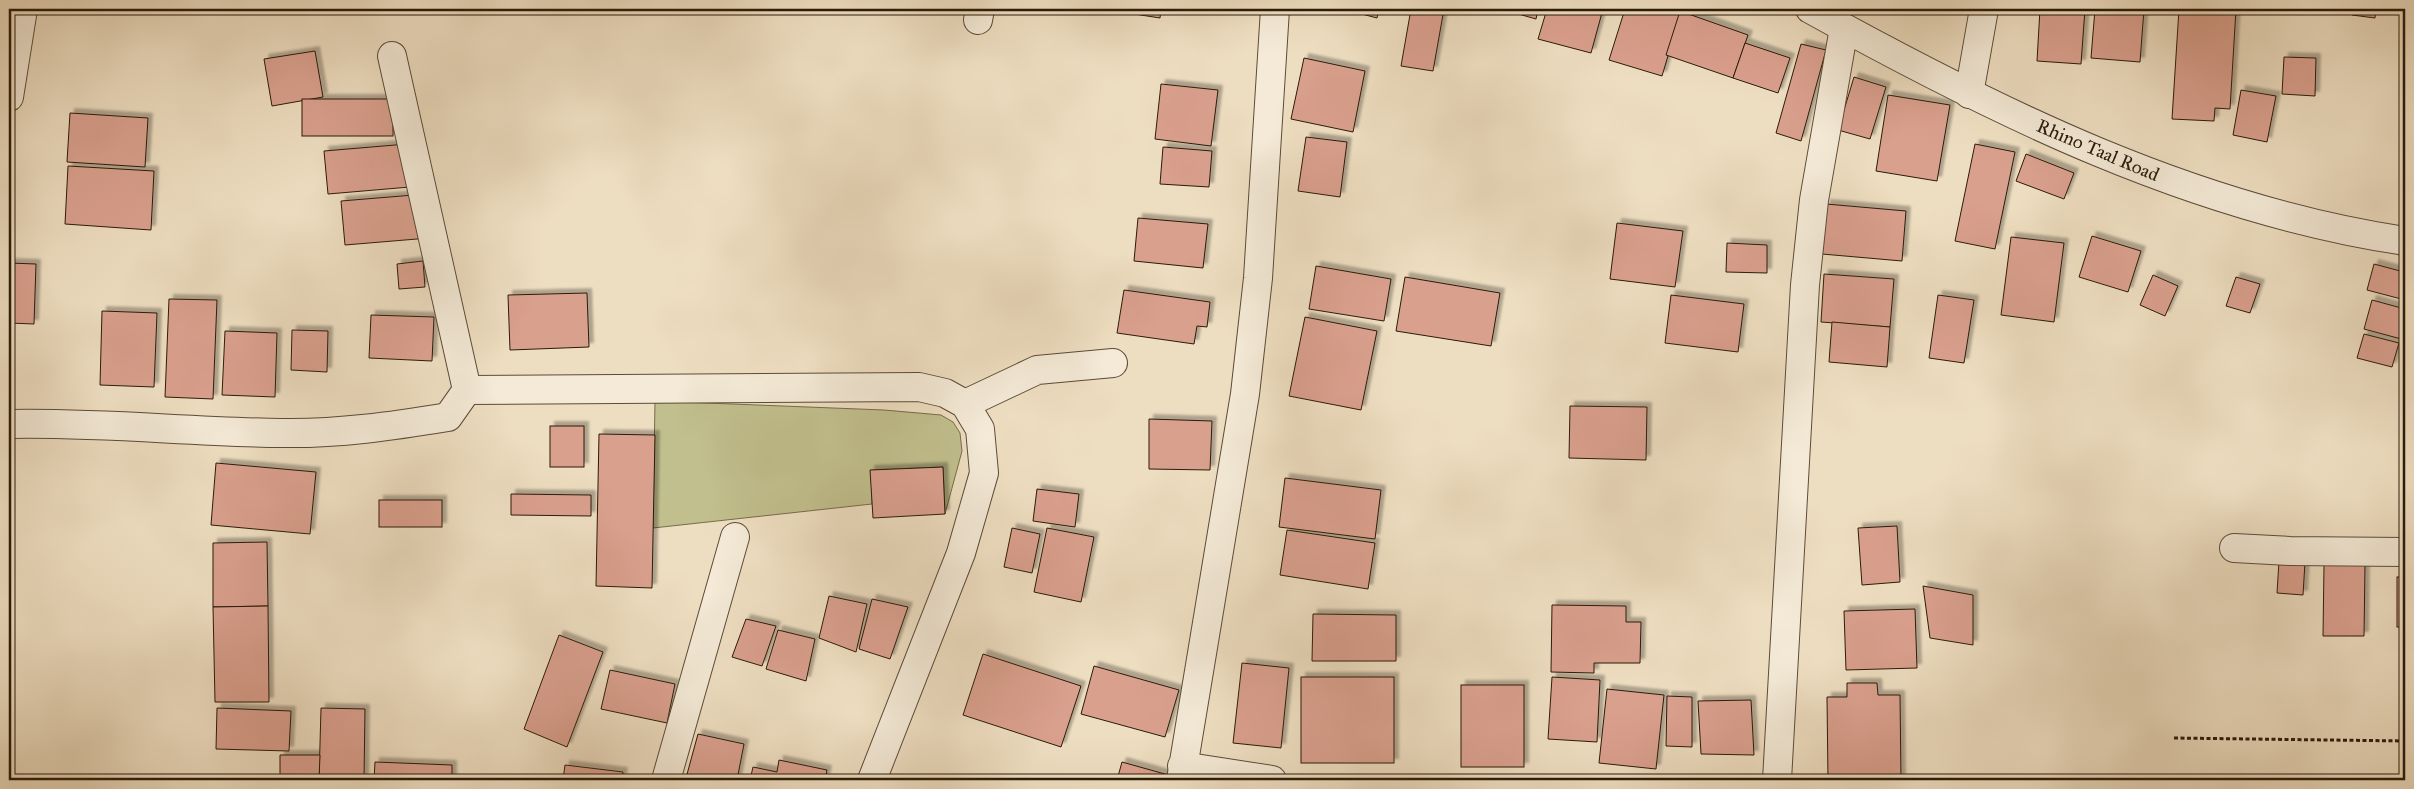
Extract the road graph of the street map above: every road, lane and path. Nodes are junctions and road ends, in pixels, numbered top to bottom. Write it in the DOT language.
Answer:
graph roads {
  1 [pos="23,9"];
  2 [pos="1275,9"];
  3 [pos="1810,9"];
  4 [pos="1984,9"];
  5 [pos="1844,28"];
  6 [pos="392,56"];
  7 [pos="1969,94"];
  8 [pos="9,97"];
  9 [pos="2405,241"];
  10 [pos="1113,363"];
  11 [pos="467,390"];
  12 [pos="965,404"];
  13 [pos="9,424"];
  14 [pos="735,538"];
  15 [pos="2234,548"];
  16 [pos="2405,552"];
  17 [pos="2174,738"];
  18 [pos="2405,741"];
  19 [pos="1182,773"];
  20 [pos="666,780"];
  21 [pos="872,780"];
  22 [pos="1272,780"];
  23 [pos="1777,780"];
  1 -- 8 [label="street"];
  2 -- 19 [label="street"];
  3 -- 5 [label="street, Rhino Taal Road"];
  4 -- 7 [label="street"];
  5 -- 7 [label="street, Rhino Taal Road"];
  5 -- 23 [label="street"];
  6 -- 11 [label="street"];
  7 -- 9 [label="street, Rhino Taal Road"];
  10 -- 12 [label="street"];
  11 -- 12 [label="street"];
  11 -- 13 [label="street"];
  12 -- 21 [label="street"];
  14 -- 20 [label="street"];
  15 -- 16 [label="street"];
  17 -- 18 [label="path"];
  19 -- 22 [label="street"];
}
